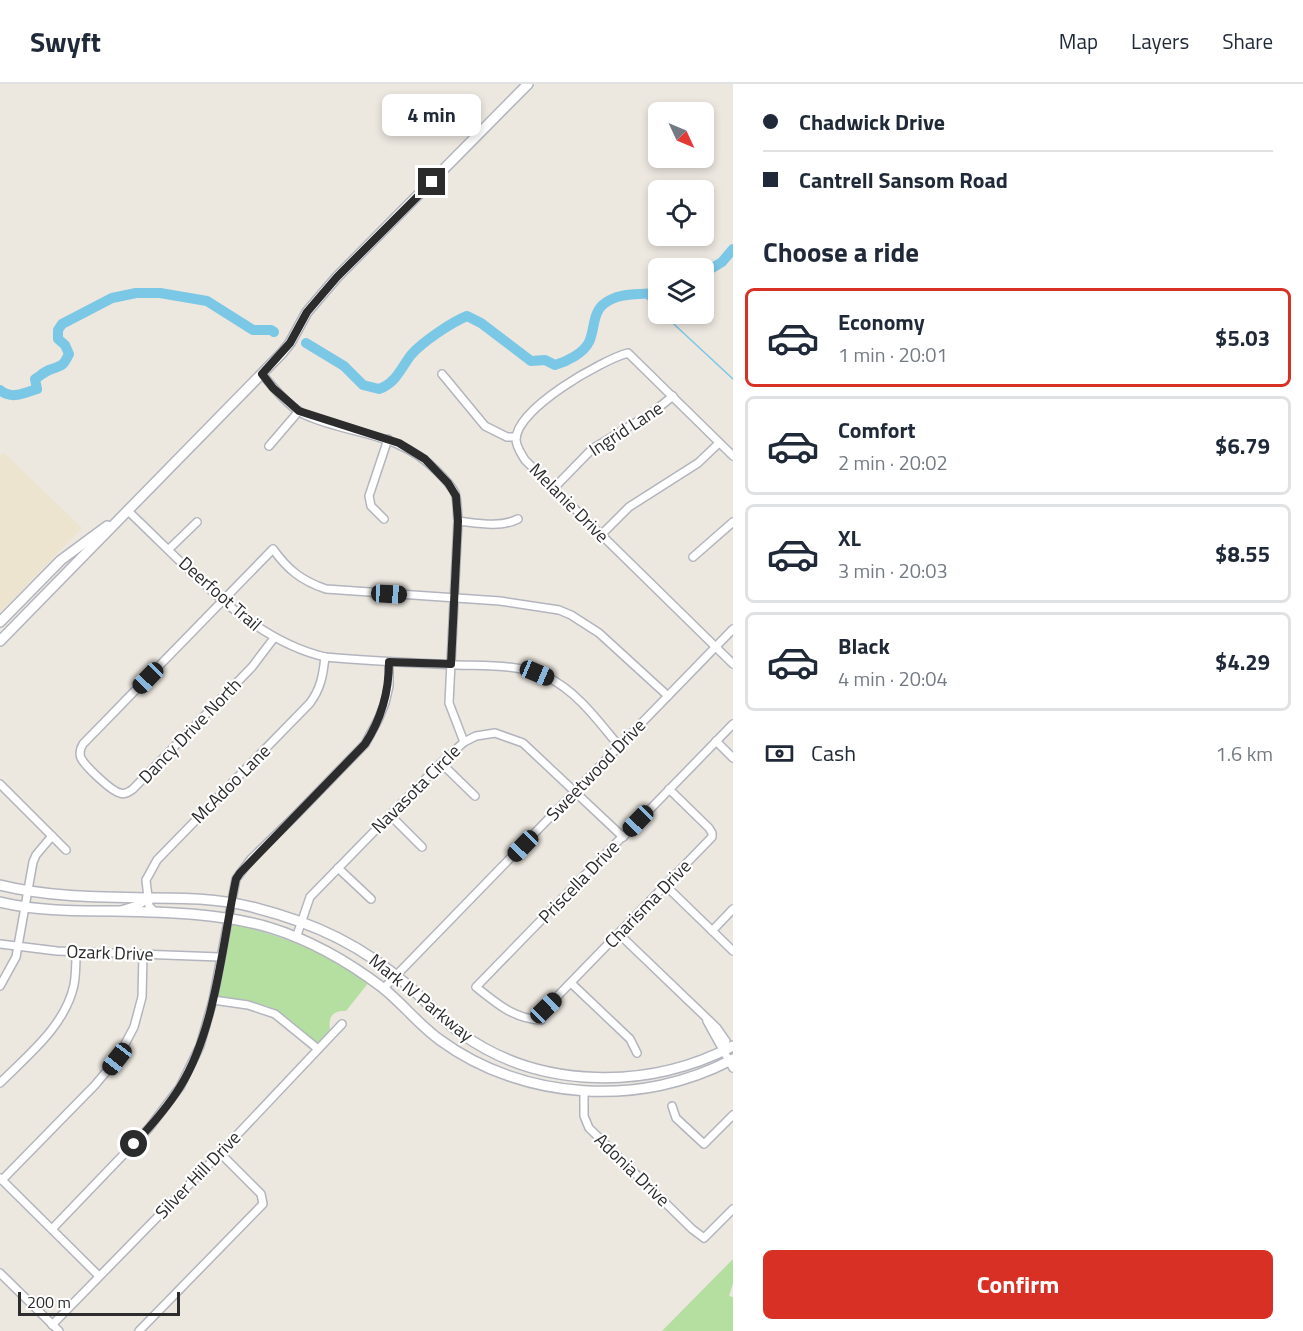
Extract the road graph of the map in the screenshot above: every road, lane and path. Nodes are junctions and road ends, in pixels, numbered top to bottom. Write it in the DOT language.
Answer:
graph roads {
  1 [pos="528,84"];
  2 [pos="262,374"];
  3 [pos="442,374"];
  4 [pos="673,396"];
  5 [pos="299,411"];
  6 [pos="516,437"];
  7 [pos="388,440"];
  8 [pos="719,443"];
  9 [pos="269,446"];
  10 [pos="733,456"];
  11 [pos="554,488"];
  12 [pos="128,510"];
  13 [pos="384,519"];
  14 [pos="518,519"];
  15 [pos="458,521"];
  16 [pos="197,522"];
  17 [pos="733,522"];
  18 [pos="602,535"];
  19 [pos="169,549"];
  20 [pos="693,557"];
  21 [pos="57,564"];
  22 [pos="67,573"];
  23 [pos="454,597"];
  24 [pos="224,601"];
  25 [pos="0,622"];
  26 [pos="733,629"];
  27 [pos="274,638"];
  28 [pos="0,641"];
  29 [pos="716,647"];
  30 [pos="325,657"];
  31 [pos="389,662"];
  32 [pos="451,664"];
  33 [pos="733,664"];
  34 [pos="668,696"];
  35 [pos="733,724"];
  36 [pos="716,741"];
  37 [pos="464,742"];
  38 [pos="619,746"];
  39 [pos="733,758"];
  40 [pos="441,763"];
  41 [pos="1,789"];
  42 [pos="669,789"];
  43 [pos="575,792"];
  44 [pos="475,796"];
  45 [pos="390,815"];
  46 [pos="52,836"];
  47 [pos="623,837"];
  48 [pos="422,847"];
  49 [pos="66,850"];
  50 [pos="338,868"];
  51 [pos="0,885"];
  52 [pos="665,885"];
  53 [pos="28,892"];
  54 [pos="149,898"];
  55 [pos="371,899"];
  56 [pos="0,902"];
  57 [pos="231,903"];
  58 [pos="24,907"];
  59 [pos="733,909"];
  60 [pos="116,911"];
  61 [pos="154,912"];
  62 [pos="228,918"];
  63 [pos="302,922"];
  64 [pos="712,931"];
  65 [pos="619,934"];
  66 [pos="296,938"];
  67 [pos="0,944"];
  68 [pos="18,947"];
  69 [pos="733,951"];
  70 [pos="76,952"];
  71 [pos="143,954"];
  72 [pos="220,957"];
  73 [pos="396,976"];
  74 [pos="572,983"];
  75 [pos="0,986"];
  76 [pos="383,989"];
  77 [pos="213,1000"];
  78 [pos="540,1020"];
  79 [pos="342,1024"];
  80 [pos="729,1048"];
  81 [pos="318,1049"];
  82 [pos="638,1053"];
  83 [pos="732,1063"];
  84 [pos="0,1083"];
  85 [pos="584,1090"];
  86 [pos="672,1106"];
  87 [pos="733,1115"];
  88 [pos="220,1153"];
  89 [pos="1,1179"];
  90 [pos="733,1209"];
  91 [pos="52,1229"];
  92 [pos="0,1273"];
  93 [pos="99,1276"];
  94 [pos="52,1324"];
  95 [pos="59,1331"];
  96 [pos="139,1331"];
  1 -- 2 [label="main road"];
  2 -- 5 [label="street"];
  2 -- 12 [label="main road"];
  3 -- 6 [label="street"];
  4 -- 6 [label="street"];
  4 -- 8 [label="street"];
  4 -- 11 [label="street, Ingrid Lane"];
  5 -- 7 [label="street"];
  5 -- 9 [label="street"];
  6 -- 11 [label="street, Melanie Drive"];
  7 -- 13 [label="street"];
  7 -- 15 [label="street"];
  8 -- 10 [label="street"];
  8 -- 18 [label="street"];
  11 -- 18 [label="street, Melanie Drive"];
  12 -- 19 [label="street, Deerfoot Trail"];
  12 -- 21 [label="main road"];
  12 -- 22 [label="main road"];
  14 -- 15 [label="street"];
  15 -- 23 [label="street"];
  16 -- 19 [label="street"];
  17 -- 20 [label="street"];
  18 -- 29 [label="street, Melanie Drive"];
  19 -- 24 [label="street, Deerfoot Trail"];
  21 -- 22 [label="main road"];
  21 -- 25 [label="main road"];
  22 -- 28 [label="main road"];
  23 -- 24 [label="street"];
  23 -- 32 [label="street"];
  23 -- 34 [label="street"];
  24 -- 27 [label="street, Deerfoot Trail"];
  24 -- 27 [label="street, Dancy Drive North"];
  26 -- 29 [label="street, Sweetwood Drive"];
  27 -- 30 [label="street, Deerfoot Trail"];
  29 -- 33 [label="street, Melanie Drive"];
  29 -- 34 [label="street, Sweetwood Drive"];
  30 -- 31 [label="street, Deerfoot Trail"];
  30 -- 54 [label="street, McAdoo Lane"];
  31 -- 32 [label="street, Deerfoot Trail"];
  31 -- 57 [label="street"];
  32 -- 37 [label="street"];
  32 -- 38 [label="street, Deerfoot Trail"];
  34 -- 38 [label="street, Sweetwood Drive"];
  35 -- 36 [label="street, Priscella Drive"];
  36 -- 39 [label="street"];
  36 -- 42 [label="street, Priscella Drive"];
  37 -- 40 [label="street, Navasota Circle"];
  37 -- 43 [label="street, Navasota Circle"];
  38 -- 43 [label="street, Sweetwood Drive"];
  40 -- 44 [label="street"];
  40 -- 45 [label="street, Navasota Circle"];
  41 -- 46 [label="street"];
  42 -- 47 [label="street, Priscella Drive"];
  42 -- 52 [label="street, Charisma Drive"];
  43 -- 47 [label="street, Navasota Circle"];
  43 -- 73 [label="street, Sweetwood Drive"];
  45 -- 48 [label="street"];
  45 -- 50 [label="street, Navasota Circle"];
  46 -- 49 [label="street"];
  46 -- 53 [label="street"];
  47 -- 78 [label="street, Priscella Drive"];
  50 -- 55 [label="street"];
  50 -- 63 [label="street, Navasota Circle"];
  51 -- 53 [label="main road, Mark IV Parkway"];
  52 -- 64 [label="street"];
  52 -- 65 [label="street, Charisma Drive"];
  53 -- 54 [label="main road, Mark IV Parkway"];
  53 -- 58 [label="street"];
  54 -- 57 [label="main road, Mark IV Parkway"];
  54 -- 60 [label="street"];
  54 -- 61 [label="street, McAdoo Lane"];
  56 -- 58 [label="main road, Mark IV Parkway"];
  57 -- 62 [label="street"];
  57 -- 63 [label="main road, Mark IV Parkway"];
  58 -- 60 [label="main road, Mark IV Parkway"];
  58 -- 68 [label="street"];
  59 -- 64 [label="street"];
  60 -- 61 [label="main road, Mark IV Parkway"];
  61 -- 62 [label="main road, Mark IV Parkway"];
  62 -- 66 [label="main road, Mark IV Parkway"];
  62 -- 72 [label="street"];
  63 -- 66 [label="street, Navasota Circle"];
  63 -- 73 [label="main road, Mark IV Parkway"];
  64 -- 69 [label="street"];
  65 -- 74 [label="street, Charisma Drive"];
  65 -- 80 [label="street"];
  66 -- 76 [label="main road, Mark IV Parkway"];
  67 -- 68 [label="street, Ozark Drive"];
  68 -- 70 [label="street, Ozark Drive"];
  68 -- 75 [label="street"];
  70 -- 71 [label="street, Ozark Drive"];
  70 -- 84 [label="street"];
  71 -- 72 [label="street, Ozark Drive"];
  71 -- 89 [label="street"];
  72 -- 77 [label="street"];
  73 -- 76 [label="street, Sweetwood Drive"];
  73 -- 80 [label="main road, Mark IV Parkway"];
  74 -- 78 [label="street, Charisma Drive"];
  74 -- 82 [label="street"];
  76 -- 85 [label="main road, Mark IV Parkway"];
  77 -- 81 [label="street"];
  77 -- 91 [label="street"];
  79 -- 81 [label="street, Silver Hill Drive"];
  80 -- 83 [label="street"];
  81 -- 88 [label="street, Silver Hill Drive"];
  83 -- 85 [label="main road, Mark IV Parkway"];
  85 -- 90 [label="street, Adonia Drive"];
  86 -- 87 [label="street"];
  88 -- 93 [label="street, Silver Hill Drive"];
  88 -- 96 [label="street"];
  89 -- 91 [label="street"];
  91 -- 93 [label="street"];
  92 -- 94 [label="street"];
  93 -- 94 [label="street, Silver Hill Drive"];
  94 -- 95 [label="street"];
}
